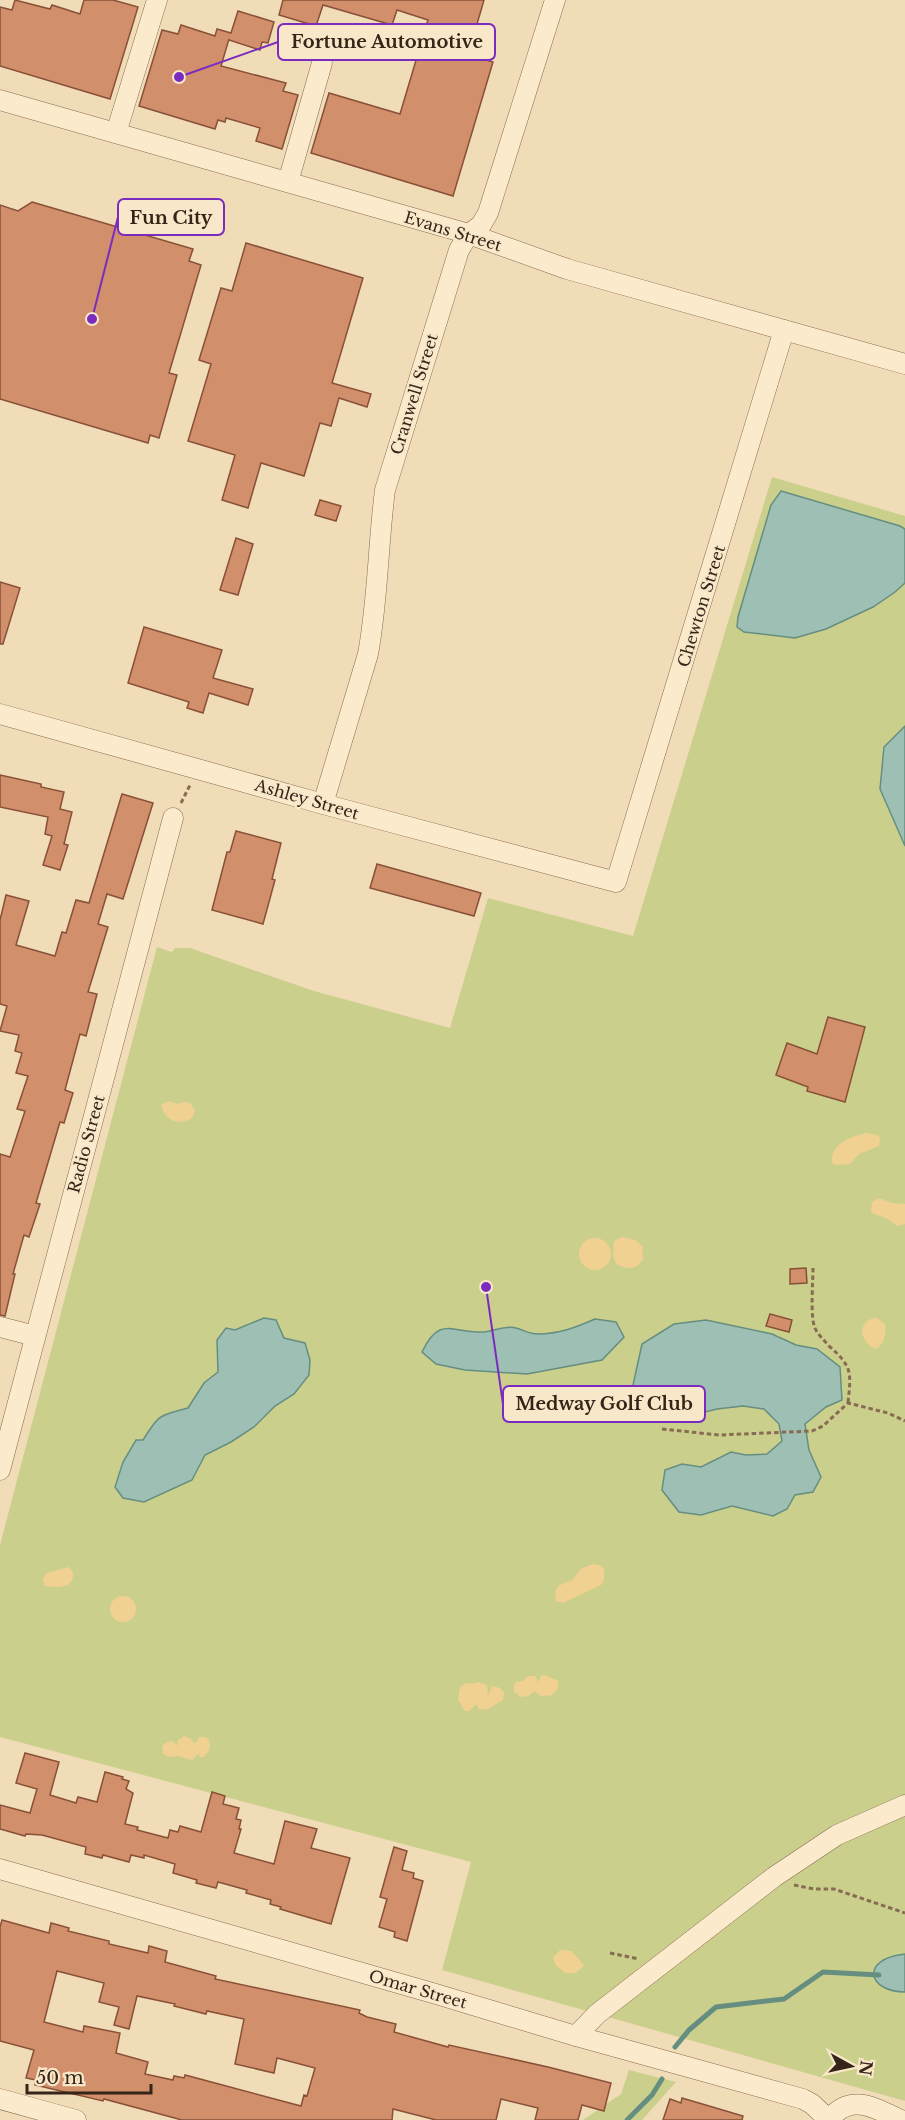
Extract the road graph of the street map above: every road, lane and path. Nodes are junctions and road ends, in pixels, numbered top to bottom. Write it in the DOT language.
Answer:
graph roads {
  1 [pos="157,0"];
  2 [pos="555,0"];
  3 [pos="322,63"];
  4 [pos="0,100"];
  5 [pos="116,133"];
  6 [pos="288,182"];
  7 [pos="469,234"];
  8 [pos="784,330"];
  9 [pos="905,364"];
  10 [pos="0,714"];
  11 [pos="196,768"];
  12 [pos="322,804"];
  13 [pos="173,818"];
  14 [pos="616,882"];
  15 [pos="813,1268"];
  16 [pos="0,1327"];
  17 [pos="35,1336"];
  18 [pos="848,1403"];
  19 [pos="905,1422"];
  20 [pos="662,1429"];
  21 [pos="0,1470"];
  22 [pos="905,1805"];
  23 [pos="0,1869"];
  24 [pos="789,1884"];
  25 [pos="905,1913"];
  26 [pos="610,1953"];
  27 [pos="640,1960"];
  28 [pos="576,2036"];
  29 [pos="0,2099"];
  30 [pos="76,2120"];
  31 [pos="829,2120"];
  32 [pos="901,2120"];
  1 -- 5 [label="street"];
  2 -- 7 [label="street, Cranwell Street"];
  3 -- 6 [label="street"];
  4 -- 5 [label="street, Evans Street"];
  5 -- 6 [label="street, Evans Street"];
  6 -- 7 [label="street, Evans Street"];
  7 -- 8 [label="street, Evans Street"];
  7 -- 12 [label="street, Cranwell Street"];
  8 -- 9 [label="street, Evans Street"];
  8 -- 14 [label="street, Chewton Street"];
  10 -- 11 [label="street, Ashley Street"];
  11 -- 12 [label="street, Ashley Street"];
  11 -- 13 [label="path"];
  12 -- 14 [label="street, Ashley Street"];
  13 -- 17 [label="street, Radio Street"];
  15 -- 18 [label="path"];
  16 -- 17 [label="street"];
  17 -- 21 [label="street, Radio Street"];
  18 -- 19 [label="path"];
  18 -- 20 [label="path"];
  22 -- 28 [label="street"];
  23 -- 28 [label="street, Omar Street"];
  24 -- 25 [label="path"];
  26 -- 27 [label="path"];
  28 -- 31 [label="street, Omar Street"];
  29 -- 30 [label="street"];
  31 -- 32 [label="street"];
}
